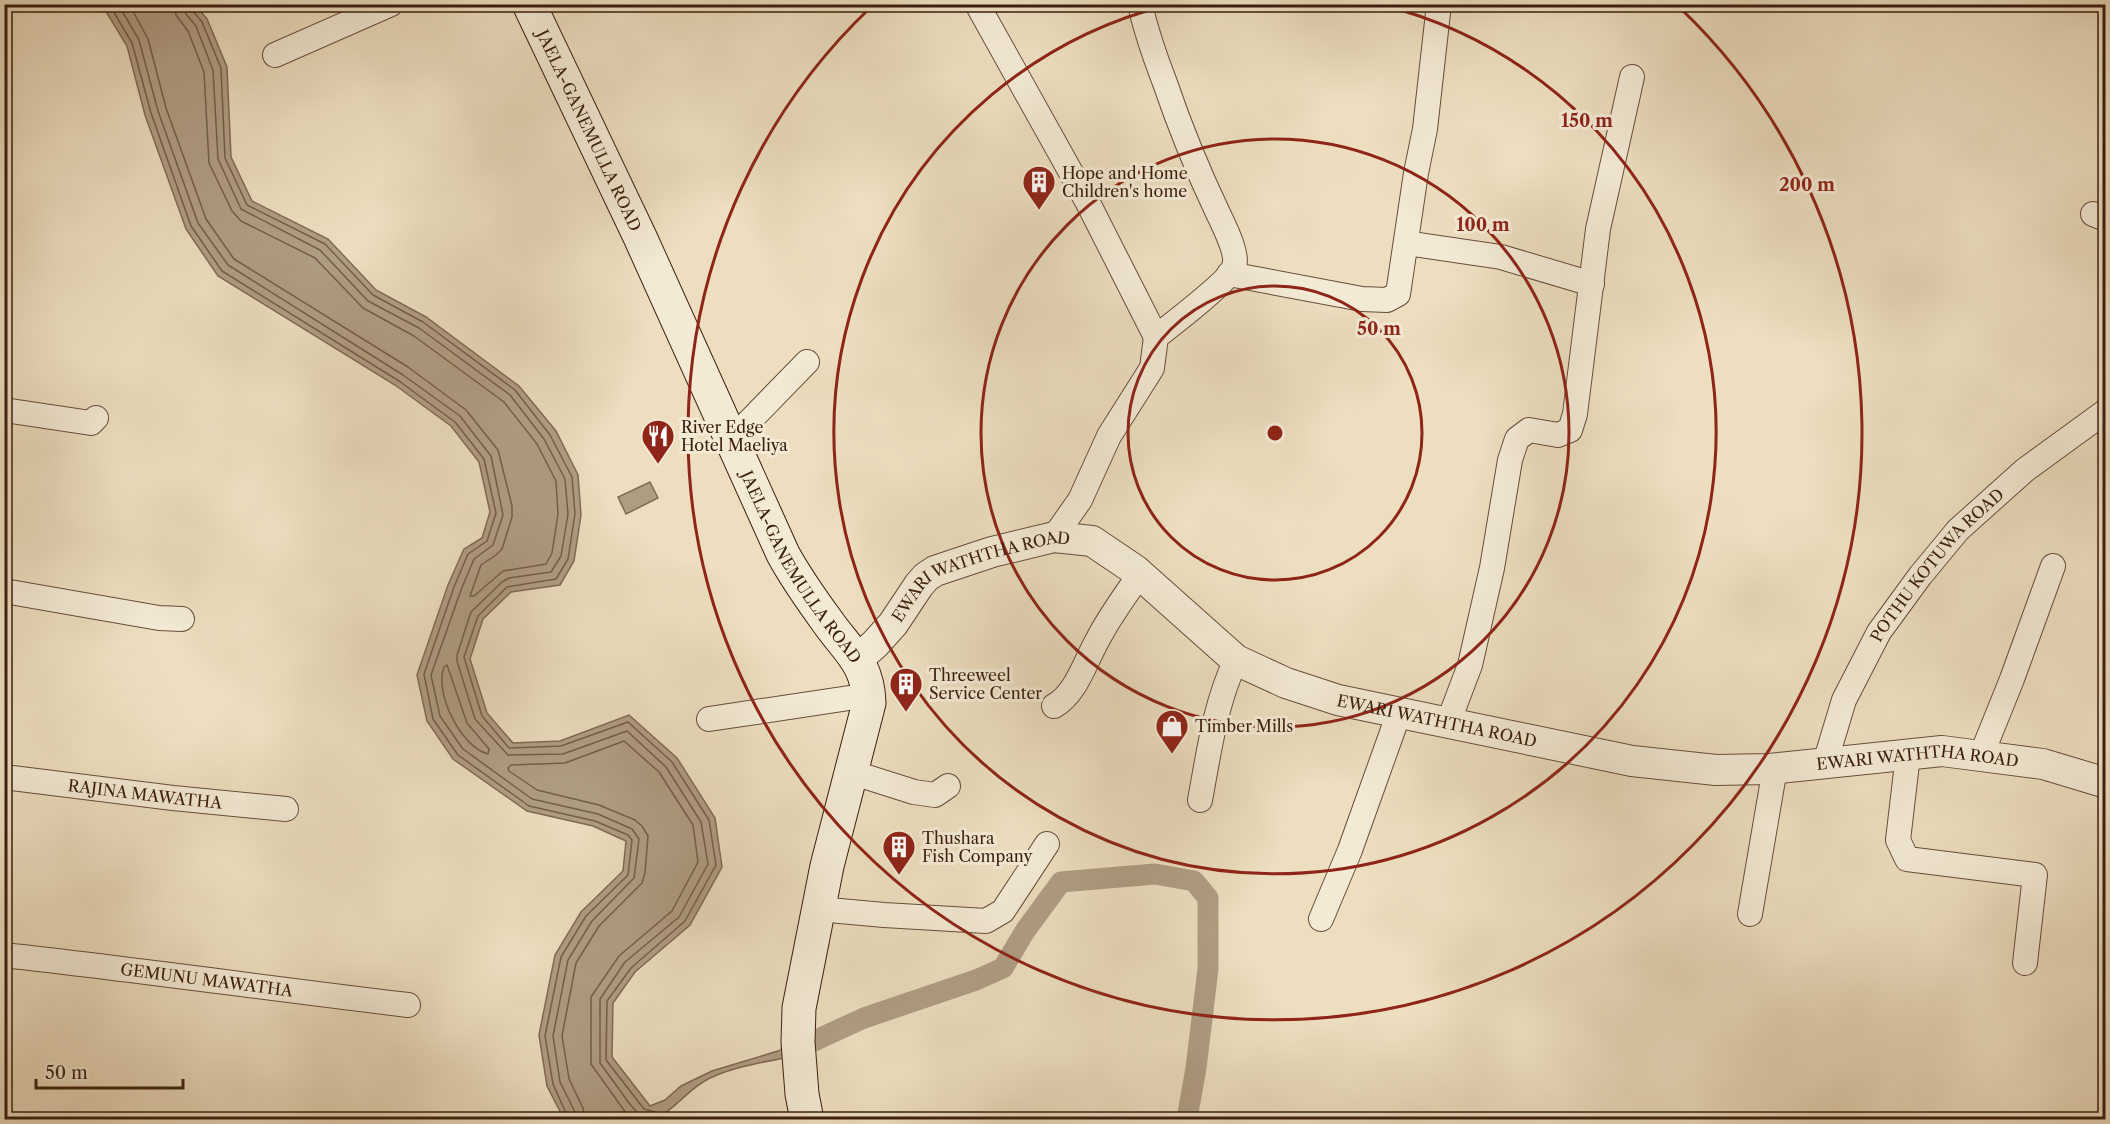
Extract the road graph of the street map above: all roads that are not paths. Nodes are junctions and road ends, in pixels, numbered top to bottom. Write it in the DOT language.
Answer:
graph roads {
  1 [pos="391,4"];
  2 [pos="529,4"];
  3 [pos="977,4"];
  4 [pos="1140,4"];
  5 [pos="1439,4"];
  6 [pos="275,55"];
  7 [pos="1632,77"];
  8 [pos="1406,243"];
  9 [pos="1229,274"];
  10 [pos="1592,284"];
  11 [pos="1156,338"];
  12 [pos="807,362"];
  13 [pos="4,410"];
  14 [pos="2106,411"];
  15 [pos="96,418"];
  16 [pos="731,440"];
  17 [pos="1054,537"];
  18 [pos="2053,566"];
  19 [pos="1140,574"];
  20 [pos="4,591"];
  21 [pos="182,619"];
  22 [pos="858,658"];
  23 [pos="1236,660"];
  24 [pos="869,695"];
  25 [pos="1054,706"];
  26 [pos="1399,713"];
  27 [pos="709,718"];
  28 [pos="1448,723"];
  29 [pos="1908,755"];
  30 [pos="1982,756"];
  31 [pos="1825,763"];
  32 [pos="1775,768"];
  33 [pos="851,772"];
  34 [pos="4,777"];
  35 [pos="2106,783"];
  36 [pos="948,786"];
  37 [pos="1200,800"];
  38 [pos="286,810"];
  39 [pos="1047,844"];
  40 [pos="818,909"];
  41 [pos="1750,914"];
  42 [pos="1321,919"];
  43 [pos="4,955"];
  44 [pos="2025,963"];
  45 [pos="408,1005"];
  46 [pos="807,1119"];
  1 -- 6 [label="street"];
  2 -- 16 [label="main road, JAELA-GANEMULLA ROAD"];
  3 -- 11 [label="street"];
  4 -- 9 [label="street"];
  5 -- 8 [label="street"];
  7 -- 10 [label="street"];
  8 -- 9 [label="street"];
  8 -- 10 [label="street"];
  9 -- 11 [label="street"];
  10 -- 28 [label="street"];
  11 -- 17 [label="street"];
  12 -- 16 [label="street"];
  13 -- 15 [label="street"];
  14 -- 31 [label="street, POTHU KOTUWA ROAD"];
  16 -- 22 [label="main road, JAELA-GANEMULLA ROAD"];
  17 -- 19 [label="street, EWARI WATHTHA ROAD"];
  17 -- 22 [label="street, EWARI WATHTHA ROAD"];
  18 -- 30 [label="street"];
  19 -- 23 [label="street, EWARI WATHTHA ROAD"];
  19 -- 25 [label="street"];
  20 -- 21 [label="street"];
  22 -- 24 [label="main road, JAELA-GANEMULLA ROAD"];
  23 -- 26 [label="street, EWARI WATHTHA ROAD"];
  23 -- 37 [label="street"];
  24 -- 27 [label="street"];
  24 -- 33 [label="main road, JAELA-GANEMULLA ROAD"];
  26 -- 28 [label="street, EWARI WATHTHA ROAD"];
  26 -- 42 [label="street"];
  28 -- 32 [label="street, EWARI WATHTHA ROAD"];
  29 -- 30 [label="street, EWARI WATHTHA ROAD"];
  29 -- 31 [label="street, EWARI WATHTHA ROAD"];
  29 -- 44 [label="street"];
  30 -- 35 [label="street, EWARI WATHTHA ROAD"];
  31 -- 32 [label="street, EWARI WATHTHA ROAD"];
  32 -- 41 [label="street"];
  33 -- 36 [label="street"];
  33 -- 40 [label="main road, JAELA-GANEMULLA ROAD"];
  34 -- 38 [label="street, RAJINA MAWATHA"];
  39 -- 40 [label="street"];
  40 -- 46 [label="main road, JAELA-GANEMULLA ROAD"];
  43 -- 45 [label="street, GEMUNU MAWATHA"];
}
